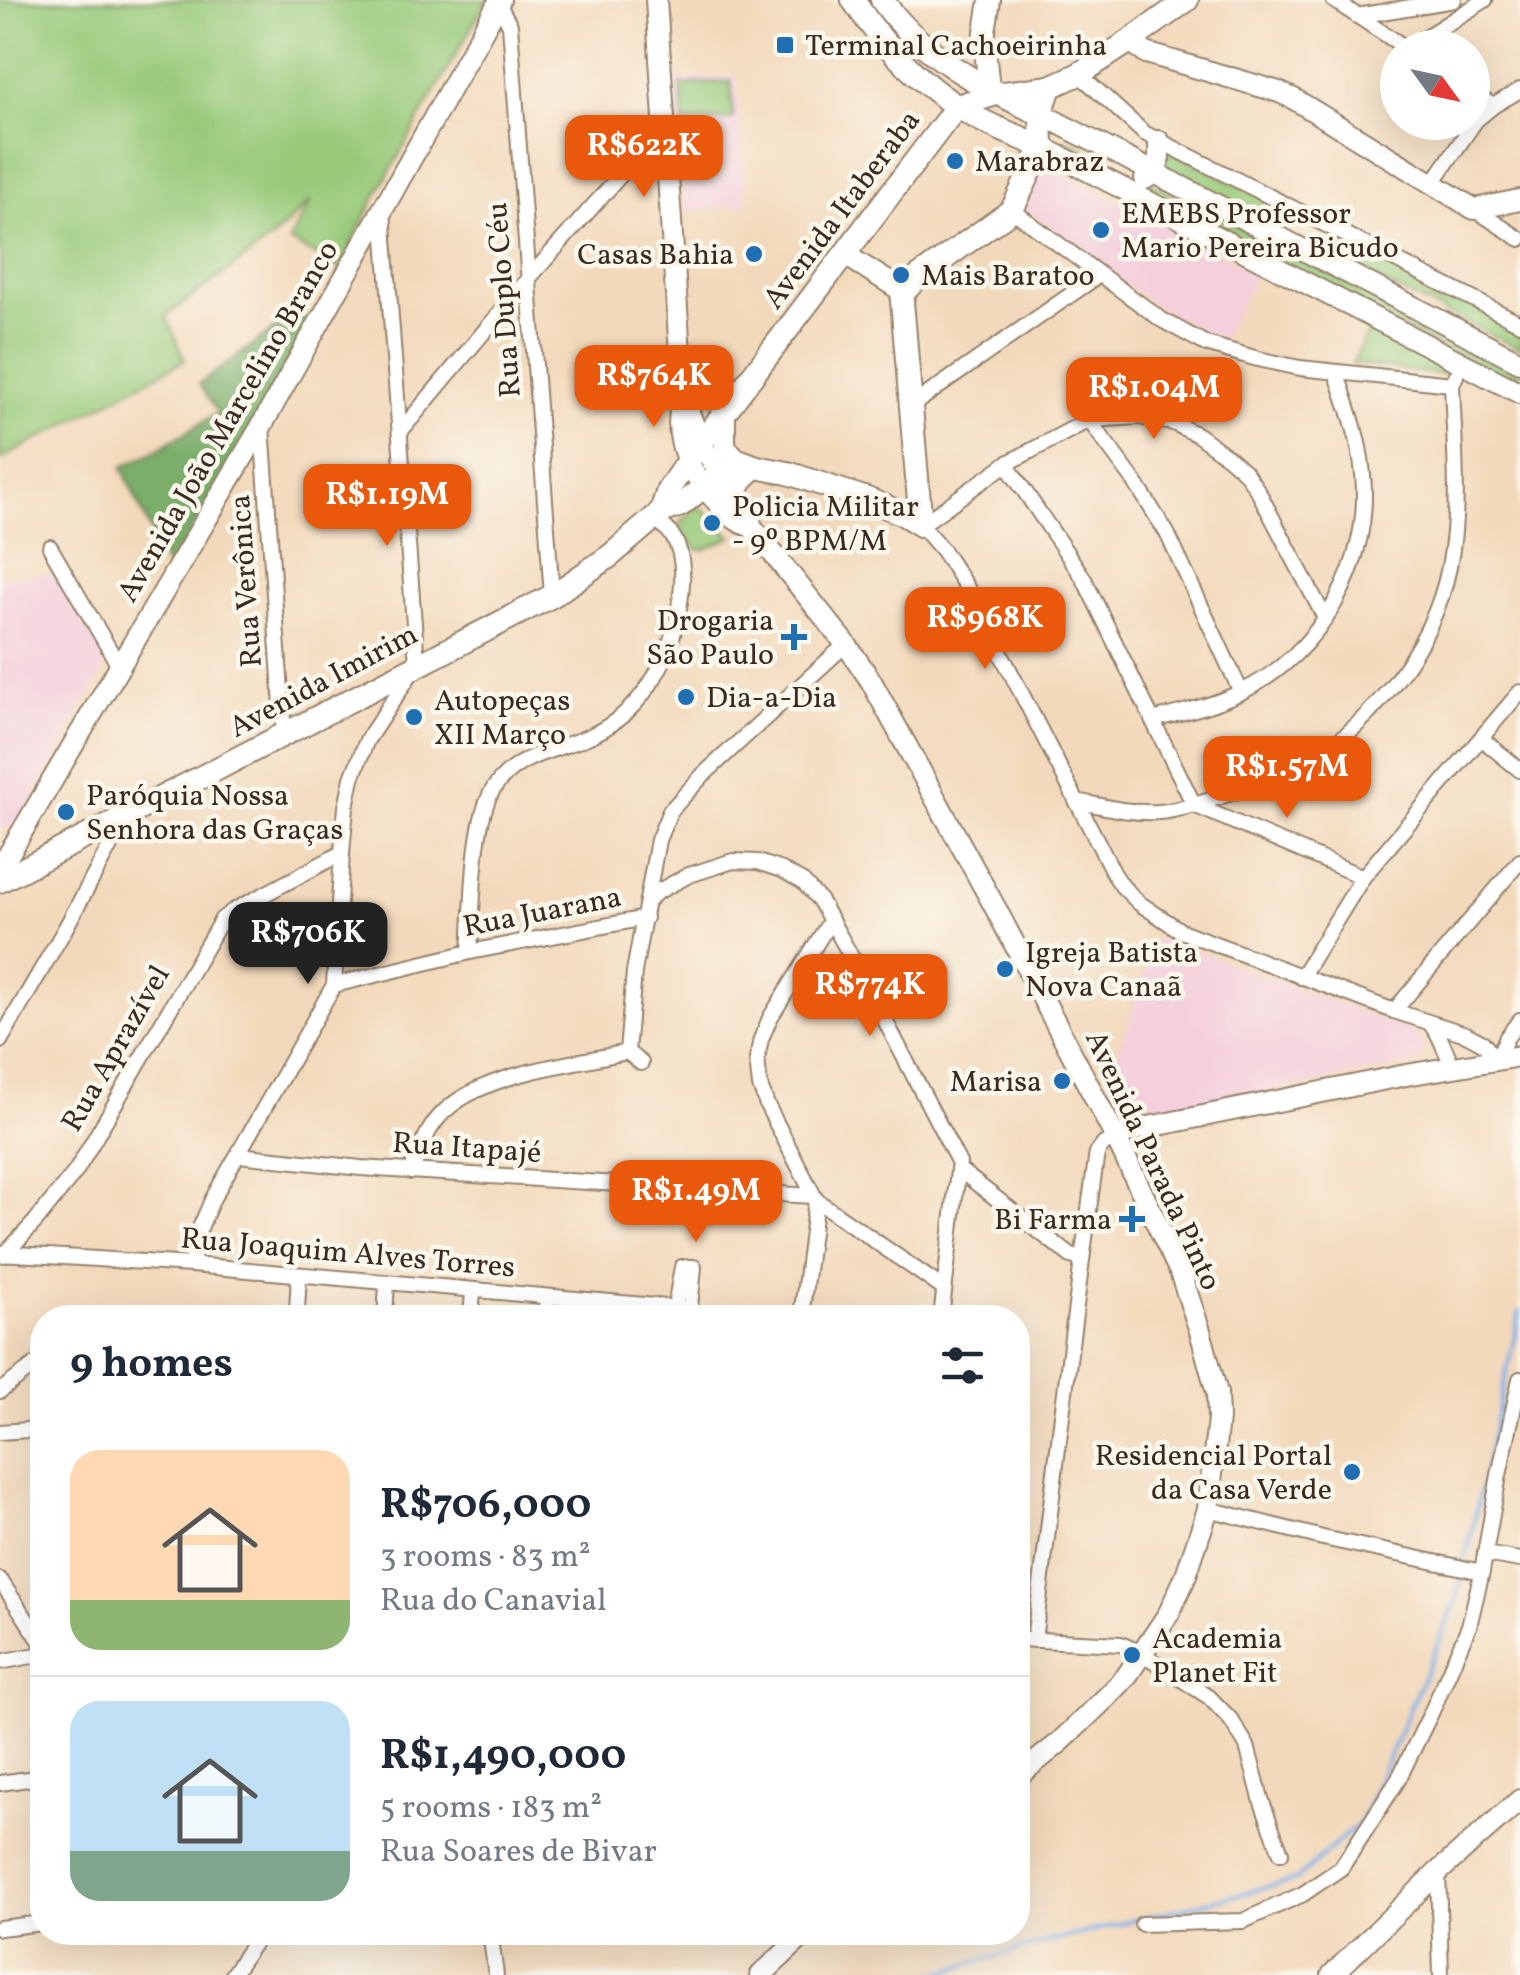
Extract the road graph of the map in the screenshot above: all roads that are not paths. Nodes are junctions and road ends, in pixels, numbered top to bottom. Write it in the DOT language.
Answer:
graph roads {
  1 [pos="656,0"];
  2 [pos="854,0"];
  3 [pos="882,0"];
  4 [pos="990,0"];
  5 [pos="1187,0"];
  6 [pos="1332,0"];
  7 [pos="1454,0"];
  8 [pos="1485,0"];
  9 [pos="499,2"];
  10 [pos="1357,16"];
  11 [pos="1436,30"];
  12 [pos="1380,31"];
  13 [pos="984,38"];
  14 [pos="1130,41"];
  15 [pos="954,69"];
  16 [pos="1079,74"];
  17 [pos="1050,87"];
  18 [pos="1520,90"];
  19 [pos="993,92"];
  20 [pos="1490,103"];
  21 [pos="957,106"];
  22 [pos="1494,106"];
  23 [pos="1042,114"];
  24 [pos="666,124"];
  25 [pos="1160,141"];
  26 [pos="1042,147"];
  27 [pos="1091,172"];
  28 [pos="1155,173"];
  29 [pos="1432,184"];
  30 [pos="1520,200"];
  31 [pos="1474,209"];
  32 [pos="383,210"];
  33 [pos="1012,210"];
  34 [pos="1520,238"];
  35 [pos="844,254"];
  36 [pos="1100,275"];
  37 [pos="530,278"];
  38 [pos="904,292"];
  39 [pos="1520,323"];
  40 [pos="1462,362"];
  41 [pos="1520,362"];
  42 [pos="1336,372"];
  43 [pos="1452,384"];
  44 [pos="1520,392"];
  45 [pos="683,397"];
  46 [pos="911,406"];
  47 [pos="729,408"];
  48 [pos="1089,420"];
  49 [pos="262,424"];
  50 [pos="400,432"];
  51 [pos="694,453"];
  52 [pos="1006,464"];
  53 [pos="757,466"];
  54 [pos="711,480"];
  55 [pos="735,497"];
  56 [pos="658,515"];
  57 [pos="751,526"];
  58 [pos="921,526"];
  59 [pos="50,547"];
  60 [pos="552,596"];
  61 [pos="1325,618"];
  62 [pos="846,644"];
  63 [pos="416,664"];
  64 [pos="119,666"];
  65 [pos="1241,692"];
  66 [pos="1520,692"];
  67 [pos="384,694"];
  68 [pos="1152,720"];
  69 [pos="284,734"];
  70 [pos="1482,739"];
  71 [pos="1520,770"];
  72 [pos="1076,801"];
  73 [pos="1194,805"];
  74 [pos="115,823"];
  75 [pos="10,836"];
  76 [pos="342,853"];
  77 [pos="1520,861"];
  78 [pos="0,869"];
  79 [pos="1363,876"];
  80 [pos="0,882"];
  81 [pos="647,901"];
  82 [pos="645,918"];
  83 [pos="831,920"];
  84 [pos="470,952"];
  85 [pos="1302,977"];
  86 [pos="334,985"];
  87 [pos="1394,1012"];
  88 [pos="1520,1020"];
  89 [pos="1430,1023"];
  90 [pos="0,1041"];
  91 [pos="627,1052"];
  92 [pos="1520,1056"];
  93 [pos="1496,1060"];
  94 [pos="641,1064"];
  95 [pos="1452,1068"];
  96 [pos="1116,1138"];
  97 [pos="238,1155"];
  98 [pos="958,1170"];
  99 [pos="410,1172"];
  100 [pos="814,1198"];
  101 [pos="2,1255"];
  102 [pos="1081,1259"];
  103 [pos="192,1266"];
  104 [pos="299,1276"];
  105 [pos="387,1283"];
  106 [pos="944,1290"];
  107 [pos="473,1291"];
  108 [pos="547,1297"];
  109 [pos="297,1305"];
  110 [pos="385,1305"];
  111 [pos="472,1305"];
  112 [pos="547,1305"];
  113 [pos="581,1305"];
  114 [pos="802,1305"];
  115 [pos="942,1305"];
  116 [pos="30,1369"];
  117 [pos="1520,1380"];
  118 [pos="0,1391"];
  119 [pos="30,1429"];
  120 [pos="0,1432"];
  121 [pos="1208,1509"];
  122 [pos="1485,1554"];
  123 [pos="1520,1560"];
  124 [pos="1482,1572"];
  125 [pos="0,1580"];
  126 [pos="30,1625"];
  127 [pos="1030,1640"];
  128 [pos="1034,1640"];
  129 [pos="1142,1654"];
  130 [pos="30,1656"];
  131 [pos="0,1662"];
  132 [pos="1030,1766"];
  133 [pos="30,1778"];
  134 [pos="0,1782"];
  135 [pos="1520,1800"];
  136 [pos="1281,1854"];
  137 [pos="1438,1872"];
  138 [pos="30,1924"];
  139 [pos="1142,1924"];
  140 [pos="0,1928"];
  141 [pos="252,1945"];
  142 [pos="492,1945"];
  143 [pos="792,1945"];
  144 [pos="232,1975"];
  145 [pos="496,1975"];
  146 [pos="761,1975"];
  147 [pos="1332,1975"];
  148 [pos="1441,1975"];
  1 -- 24 [label="main road, Avenida Parada Pinto"];
  2 -- 21 [label="main road"];
  3 -- 15 [label="main road"];
  4 -- 13 [label="main road"];
  5 -- 14 [label="main road"];
  6 -- 10 [label="street"];
  7 -- 10 [label="street"];
  8 -- 11 [label="street"];
  9 -- 32 [label="main road, Avenida João Marcelino Branco"];
  9 -- 37 [label="street, Rua Duplo Céu"];
  10 -- 12 [label="street"];
  13 -- 15 [label="main road"];
  13 -- 19 [label="main road"];
  14 -- 16 [label="main road"];
  14 -- 29 [label="main road"];
  15 -- 19 [label="main road"];
  16 -- 17 [label="main road"];
  16 -- 25 [label="street"];
  17 -- 19 [label="main road"];
  17 -- 23 [label="main road"];
  18 -- 22 [label="street"];
  19 -- 21 [label="main road"];
  19 -- 23 [label="main road"];
  20 -- 22 [label="street"];
  21 -- 26 [label="main road"];
  21 -- 35 [label="main road, Avenida Itaberaba"];
  22 -- 29 [label="street"];
  23 -- 26 [label="main road"];
  23 -- 28 [label="main road"];
  24 -- 37 [label="street"];
  24 -- 45 [label="main road, Avenida Parada Pinto"];
  25 -- 28 [label="main road"];
  25 -- 39 [label="street"];
  26 -- 27 [label="main road"];
  26 -- 33 [label="main road"];
  27 -- 28 [label="main road"];
  27 -- 40 [label="main road"];
  28 -- 41 [label="main road"];
  29 -- 31 [label="main road"];
  30 -- 31 [label="main road"];
  31 -- 34 [label="street"];
  32 -- 49 [label="main road, Avenida João Marcelino Branco"];
  32 -- 50 [label="street"];
  33 -- 36 [label="street"];
  33 -- 38 [label="main road"];
  35 -- 38 [label="main road"];
  35 -- 47 [label="main road, Avenida Itaberaba"];
  36 -- 42 [label="street"];
  36 -- 46 [label="street"];
  37 -- 50 [label="street"];
  37 -- 60 [label="street, Rua Duplo Céu"];
  38 -- 46 [label="main road"];
  40 -- 43 [label="street"];
  40 -- 44 [label="main road"];
  42 -- 43 [label="street"];
  42 -- 61 [label="street"];
  43 -- 73 [label="street"];
  45 -- 47 [label="main road"];
  45 -- 51 [label="main road, Avenida Parada Pinto"];
  46 -- 58 [label="main road"];
  47 -- 51 [label="main road, Avenida Itaberaba"];
  47 -- 53 [label="main road"];
  48 -- 52 [label="street"];
  48 -- 61 [label="street"];
  48 -- 65 [label="street"];
  49 -- 64 [label="main road, Avenida João Marcelino Branco"];
  49 -- 69 [label="street, Rua Verônica"];
  50 -- 63 [label="street"];
  51 -- 54 [label="main road, Avenida Parada Pinto"];
  51 -- 56 [label="main road, Avenida Imirim"];
  52 -- 58 [label="street"];
  52 -- 68 [label="street"];
  53 -- 54 [label="main road"];
  53 -- 55 [label="main road"];
  53 -- 58 [label="main road"];
  54 -- 55 [label="main road, Avenida Parada Pinto"];
  54 -- 56 [label="main road, Avenida Imirim"];
  54 -- 57 [label="main road, Avenida Parada Pinto"];
  55 -- 57 [label="main road, Avenida Parada Pinto"];
  56 -- 60 [label="main road, Avenida Imirim"];
  56 -- 84 [label="street"];
  57 -- 62 [label="main road, Avenida Parada Pinto"];
  58 -- 72 [label="street"];
  59 -- 64 [label="street"];
  60 -- 63 [label="main road, Avenida Imirim"];
  61 -- 65 [label="street"];
  62 -- 81 [label="street"];
  62 -- 96 [label="main road, Avenida Parada Pinto"];
  63 -- 67 [label="main road, Avenida Imirim"];
  64 -- 75 [label="main road, Avenida João Marcelino Branco"];
  65 -- 68 [label="street"];
  66 -- 70 [label="street"];
  67 -- 69 [label="main road, Avenida Imirim"];
  67 -- 76 [label="street"];
  68 -- 73 [label="street"];
  69 -- 74 [label="main road, Avenida Imirim"];
  70 -- 71 [label="street"];
  70 -- 79 [label="street"];
  72 -- 73 [label="street"];
  72 -- 85 [label="street"];
  73 -- 79 [label="street"];
  74 -- 80 [label="main road, Avenida Imirim"];
  74 -- 90 [label="street"];
  75 -- 78 [label="main road, Avenida João Marcelino Branco"];
  76 -- 86 [label="street"];
  76 -- 101 [label="street, Rua Aprazível"];
  77 -- 87 [label="street"];
  79 -- 85 [label="street"];
  81 -- 82 [label="street"];
  81 -- 83 [label="street"];
  82 -- 84 [label="street, Rua Juarana"];
  82 -- 91 [label="street"];
  83 -- 98 [label="street"];
  83 -- 100 [label="street"];
  84 -- 86 [label="street, Rua Juarana"];
  85 -- 87 [label="street"];
  86 -- 97 [label="street"];
  87 -- 89 [label="street"];
  88 -- 93 [label="street"];
  89 -- 93 [label="street"];
  89 -- 95 [label="street"];
  91 -- 94 [label="street"];
  91 -- 99 [label="street"];
  92 -- 93 [label="main road"];
  93 -- 95 [label="main road"];
  95 -- 96 [label="main road"];
  96 -- 102 [label="street"];
  96 -- 121 [label="main road, Avenida Parada Pinto"];
  97 -- 99 [label="street, Rua Itapajé"];
  97 -- 103 [label="street"];
  98 -- 102 [label="street"];
  98 -- 106 [label="street"];
  99 -- 100 [label="street, Rua Itapajé"];
  100 -- 106 [label="street"];
  100 -- 114 [label="street"];
  101 -- 103 [label="street, Rua Joaquim Alves Torres"];
  102 -- 128 [label="street"];
  103 -- 104 [label="street, Rua Joaquim Alves Torres"];
  104 -- 105 [label="street, Rua Joaquim Alves Torres"];
  104 -- 109 [label="street"];
  105 -- 107 [label="street, Rua Joaquim Alves Torres"];
  105 -- 110 [label="street"];
  106 -- 115 [label="street"];
  107 -- 108 [label="street, Rua Joaquim Alves Torres"];
  107 -- 111 [label="street"];
  108 -- 112 [label="street"];
  108 -- 113 [label="street, Rua Joaquim Alves Torres"];
  116 -- 118 [label="street"];
  117 -- 122 [label="street"];
  119 -- 120 [label="street"];
  121 -- 124 [label="street"];
  121 -- 129 [label="main road, Avenida Parada Pinto"];
  122 -- 123 [label="street"];
  122 -- 124 [label="street"];
  124 -- 139 [label="street"];
  125 -- 126 [label="street"];
  127 -- 128 [label="street"];
  128 -- 129 [label="street"];
  129 -- 132 [label="main road, Avenida Parada Pinto"];
  129 -- 136 [label="street"];
  130 -- 131 [label="street"];
  133 -- 134 [label="street"];
  135 -- 137 [label="main road"];
  137 -- 147 [label="main road"];
  137 -- 148 [label="street"];
  138 -- 140 [label="street"];
  141 -- 144 [label="street"];
  142 -- 145 [label="street"];
  143 -- 146 [label="main road"];
}
